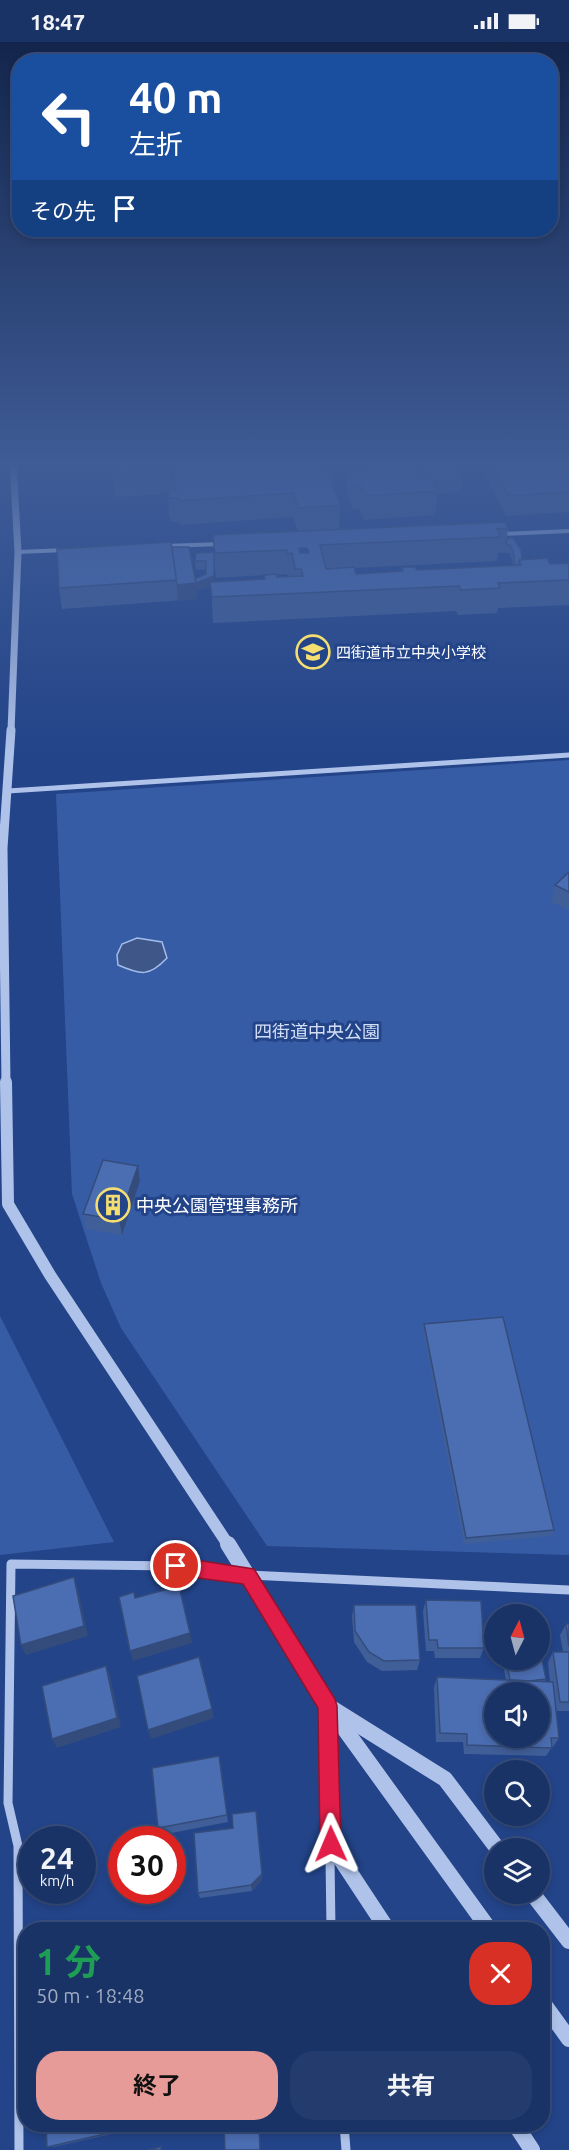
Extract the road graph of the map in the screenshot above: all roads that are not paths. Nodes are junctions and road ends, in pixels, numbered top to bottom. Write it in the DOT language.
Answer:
graph roads {
  1 [pos="18,559"];
  2 [pos="0,726"];
  3 [pos="10,726"];
  4 [pos="569,755"];
  5 [pos="8,791"];
  6 [pos="4,1205"];
  7 [pos="248,1575"];
  8 [pos="569,1590"];
  9 [pos="328,1706"];
  10 [pos="489,1838"];
  11 [pos="331,1844"];
  12 [pos="540,1904"];
  13 [pos="18,1922"];
  14 [pos="331,1922"];
  15 [pos="382,1922"];
  16 [pos="484,1922"];
  17 [pos="569,1941"];
  18 [pos="550,2013"];
  19 [pos="569,2039"];
  20 [pos="20,2132"];
  21 [pos="345,2132"];
  22 [pos="520,2132"];
  23 [pos="20,2150"];
  24 [pos="346,2150"];
  25 [pos="532,2150"];
  1 -- 3 [label="street"];
  2 -- 3 [label="street"];
  3 -- 5 [label="street"];
  4 -- 5 [label="street"];
  5 -- 6 [label="street"];
  6 -- 7 [label="street"];
  7 -- 8 [label="street"];
  7 -- 9 [label="street"];
  7 -- 13 [label="street"];
  9 -- 10 [label="street"];
  9 -- 11 [label="street"];
  9 -- 16 [label="street"];
  11 -- 14 [label="street"];
  11 -- 15 [label="street"];
  12 -- 17 [label="street"];
  18 -- 19 [label="street"];
  20 -- 23 [label="street"];
  21 -- 24 [label="street"];
  22 -- 25 [label="street"];
}
